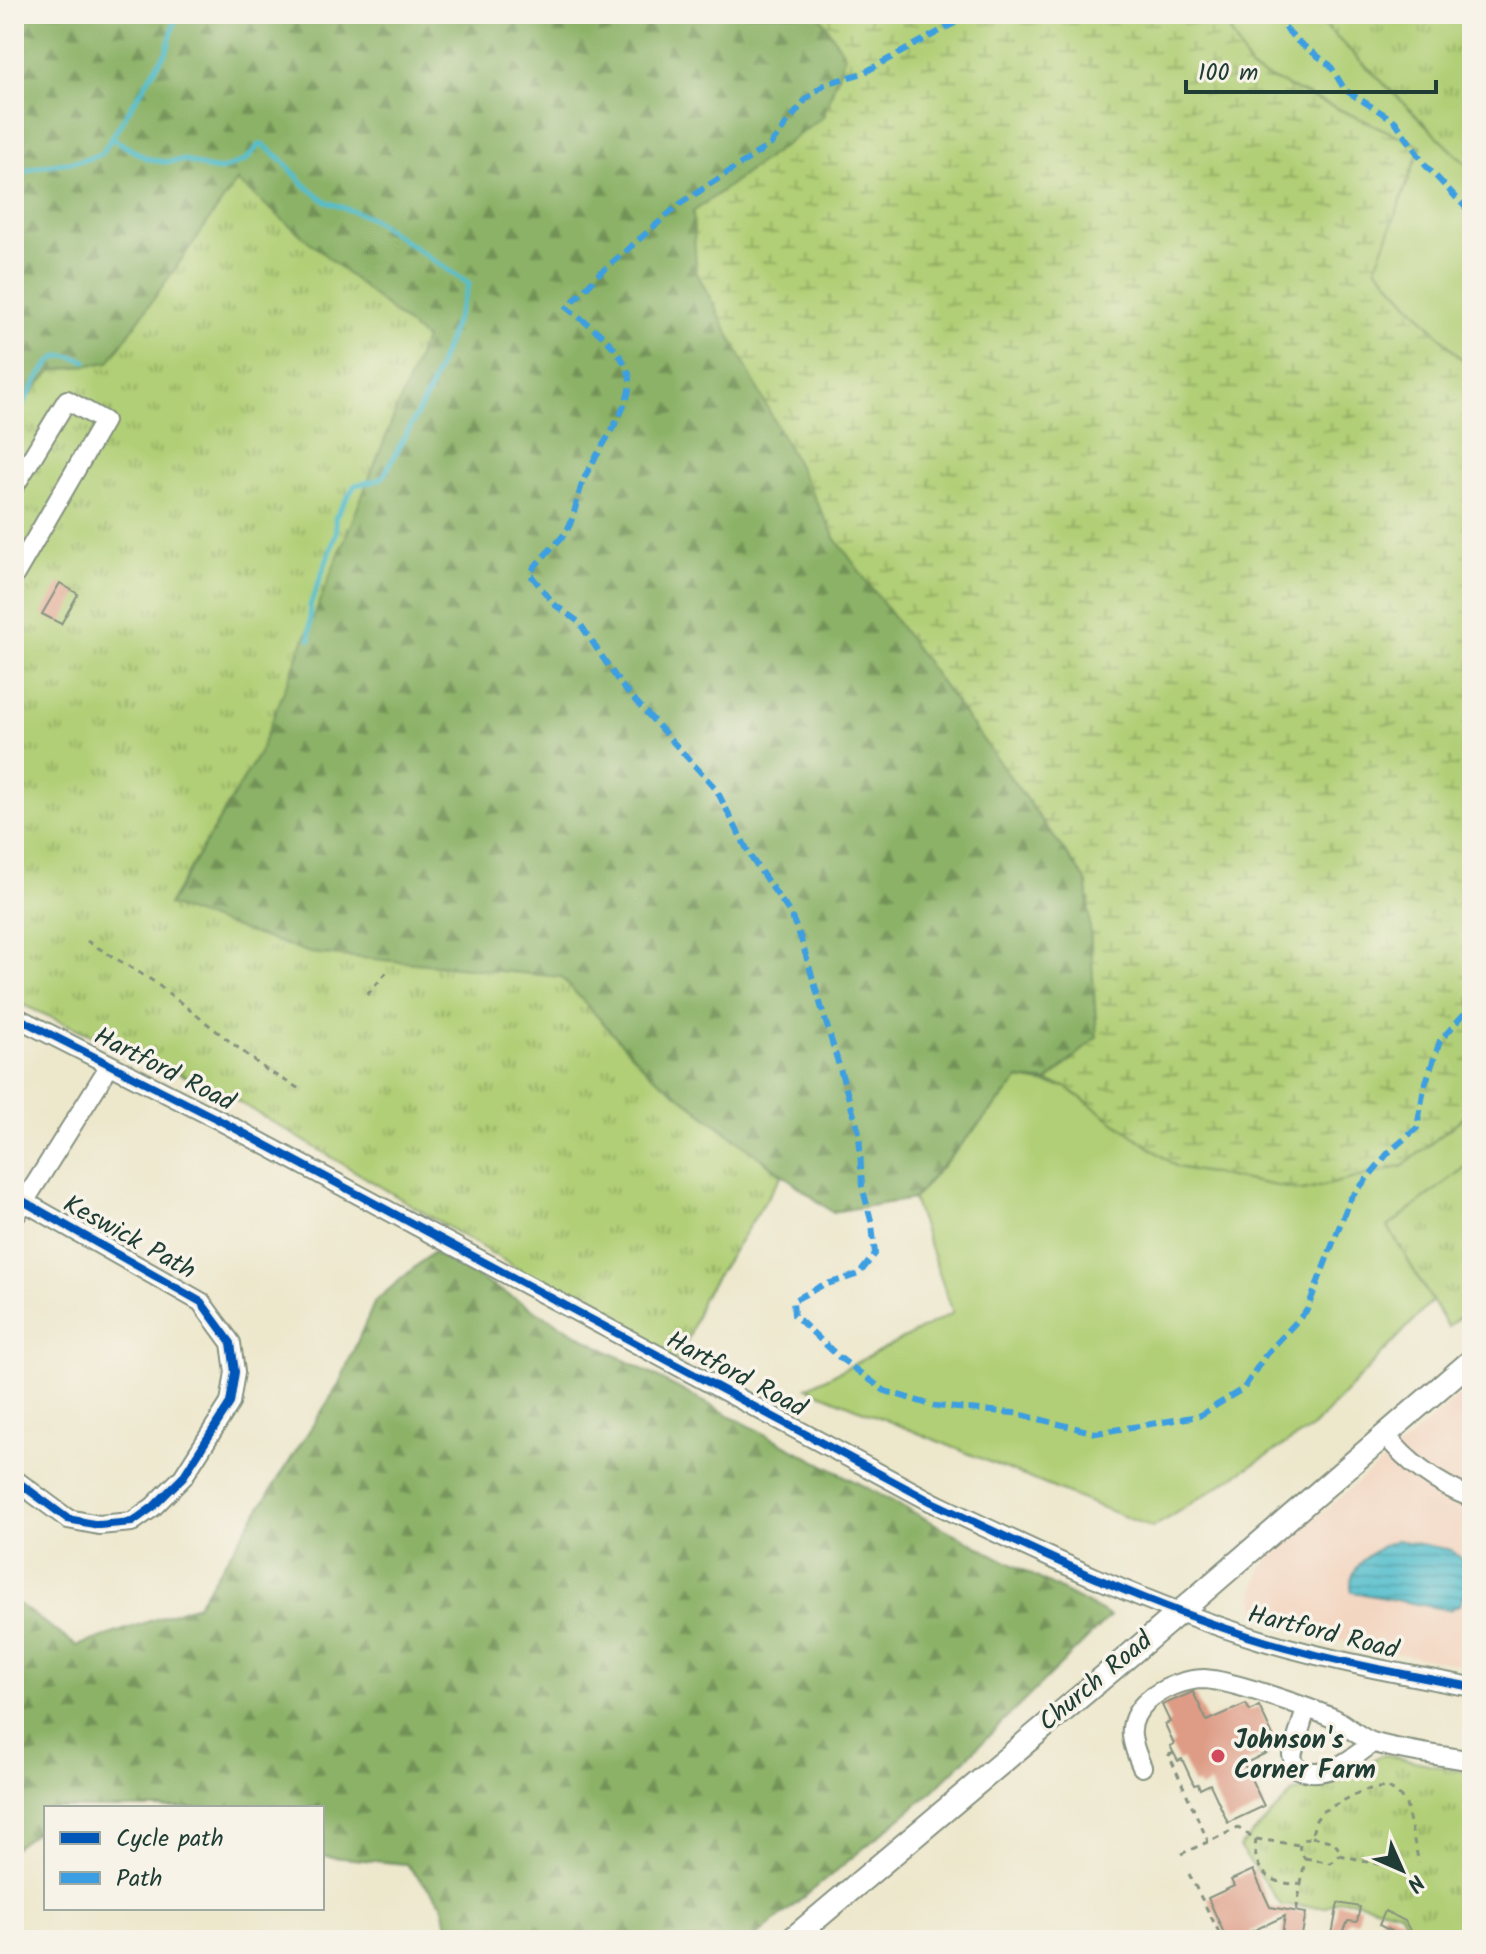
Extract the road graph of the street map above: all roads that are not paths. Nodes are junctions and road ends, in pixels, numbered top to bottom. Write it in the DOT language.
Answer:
graph roads {
  1 [pos="14,487"];
  2 [pos="14,576"];
  3 [pos="14,1016"];
  4 [pos="110,1065"];
  5 [pos="23,1201"];
  6 [pos="14,1218"];
  7 [pos="1472,1360"];
  8 [pos="1385,1434"];
  9 [pos="14,1479"];
  10 [pos="1472,1498"];
  11 [pos="1179,1610"];
  12 [pos="1472,1687"];
  13 [pos="1306,1709"];
  14 [pos="1372,1743"];
  15 [pos="1472,1761"];
  16 [pos="1142,1767"];
  17 [pos="791,1940"];
  1 -- 2 [label="street"];
  3 -- 4 [label="street, Hartford Road"];
  4 -- 5 [label="street"];
  4 -- 11 [label="street, Hartford Road"];
  5 -- 6 [label="street"];
  5 -- 9 [label="street, Keswick Path"];
  7 -- 8 [label="main road, Church Road"];
  8 -- 10 [label="street"];
  8 -- 11 [label="main road, Church Road"];
  11 -- 12 [label="street, Hartford Road"];
  11 -- 17 [label="main road, Church Road"];
  13 -- 14 [label="street"];
  13 -- 14 [label="street"];
  13 -- 16 [label="street"];
  14 -- 15 [label="street"];
}
